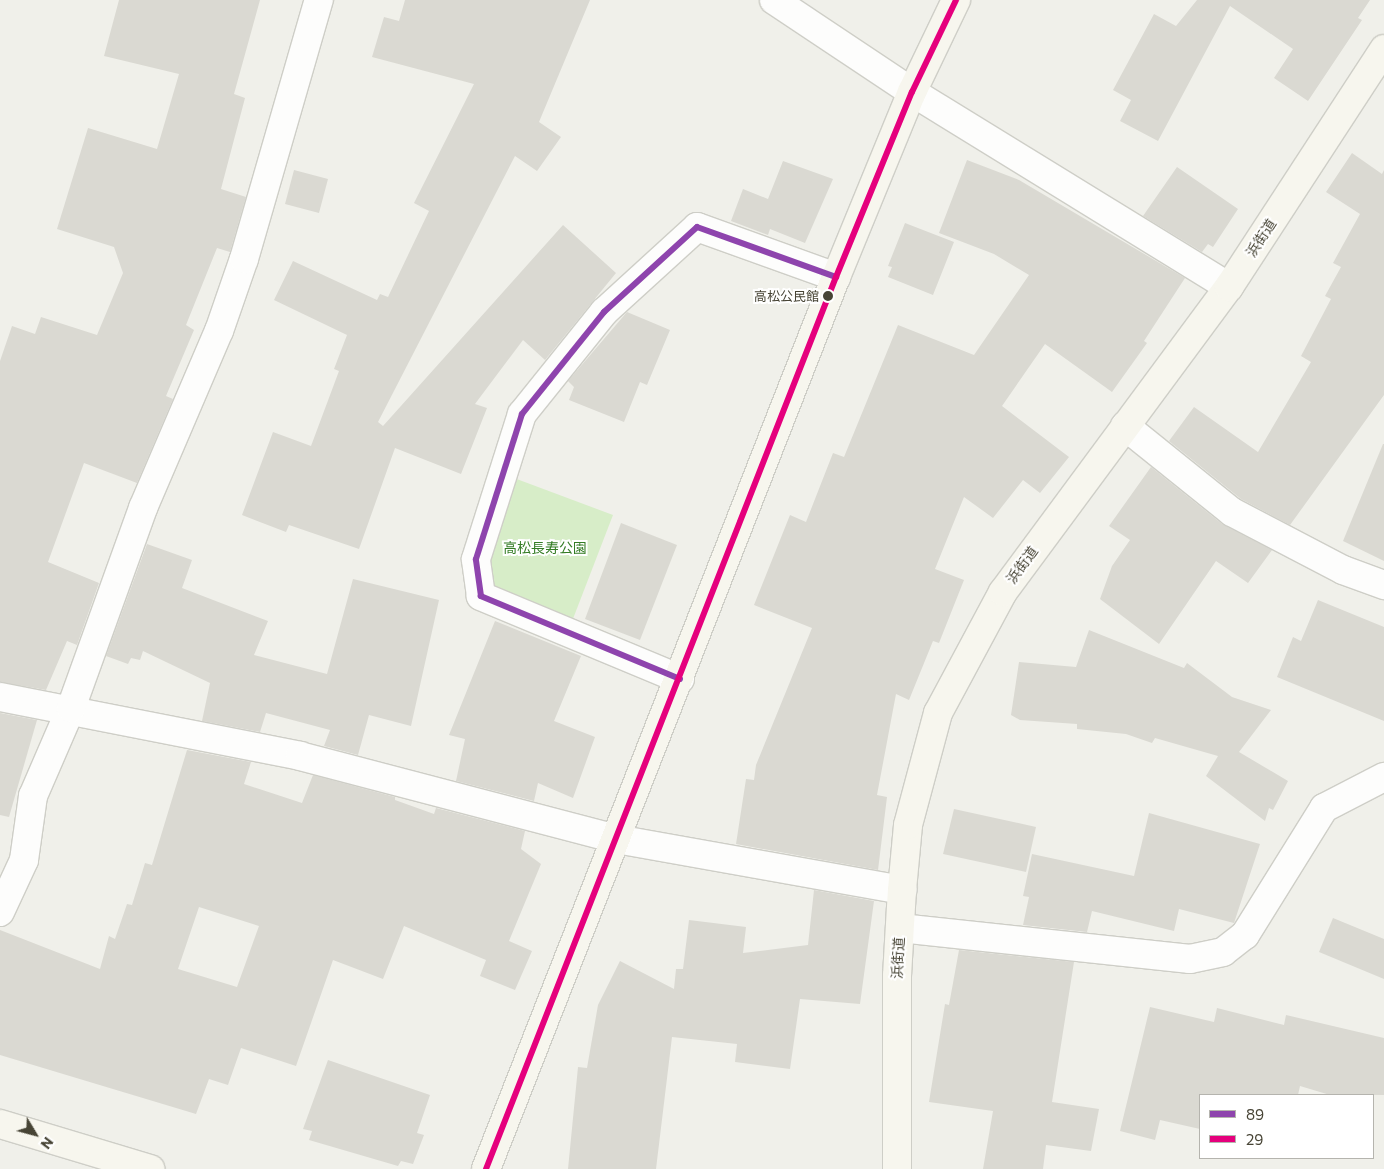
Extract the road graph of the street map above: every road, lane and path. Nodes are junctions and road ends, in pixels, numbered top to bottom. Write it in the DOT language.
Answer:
graph roads {
  1 [pos="319,0"];
  2 [pos="774,0"];
  3 [pos="956,0"];
  4 [pos="1384,49"];
  5 [pos="912,92"];
  6 [pos="836,277"];
  7 [pos="1229,287"];
  8 [pos="1125,426"];
  9 [pos="1384,585"];
  10 [pos="680,679"];
  11 [pos="0,697"];
  12 [pos="71,708"];
  13 [pos="1378,789"];
  14 [pos="616,839"];
  15 [pos="902,890"];
  16 [pos="0,912"];
  17 [pos="900,928"];
  18 [pos="0,1124"];
  19 [pos="150,1169"];
  20 [pos="486,1169"];
  21 [pos="897,1169"];
  1 -- 12 [label="street"];
  2 -- 5 [label="street"];
  3 -- 5 [label="street"];
  4 -- 7 [label="street, 浜街道"];
  5 -- 6 [label="street"];
  5 -- 7 [label="street"];
  6 -- 10 [label="street"];
  6 -- 10 [label="street"];
  7 -- 8 [label="street, 浜街道"];
  8 -- 9 [label="street"];
  8 -- 15 [label="street, 浜街道"];
  10 -- 14 [label="street"];
  11 -- 12 [label="street"];
  12 -- 14 [label="street"];
  12 -- 16 [label="street"];
  13 -- 17 [label="street"];
  14 -- 15 [label="street"];
  14 -- 20 [label="street"];
  15 -- 17 [label="street, 浜街道"];
  17 -- 21 [label="street, 浜街道"];
  18 -- 19 [label="street"];
}
